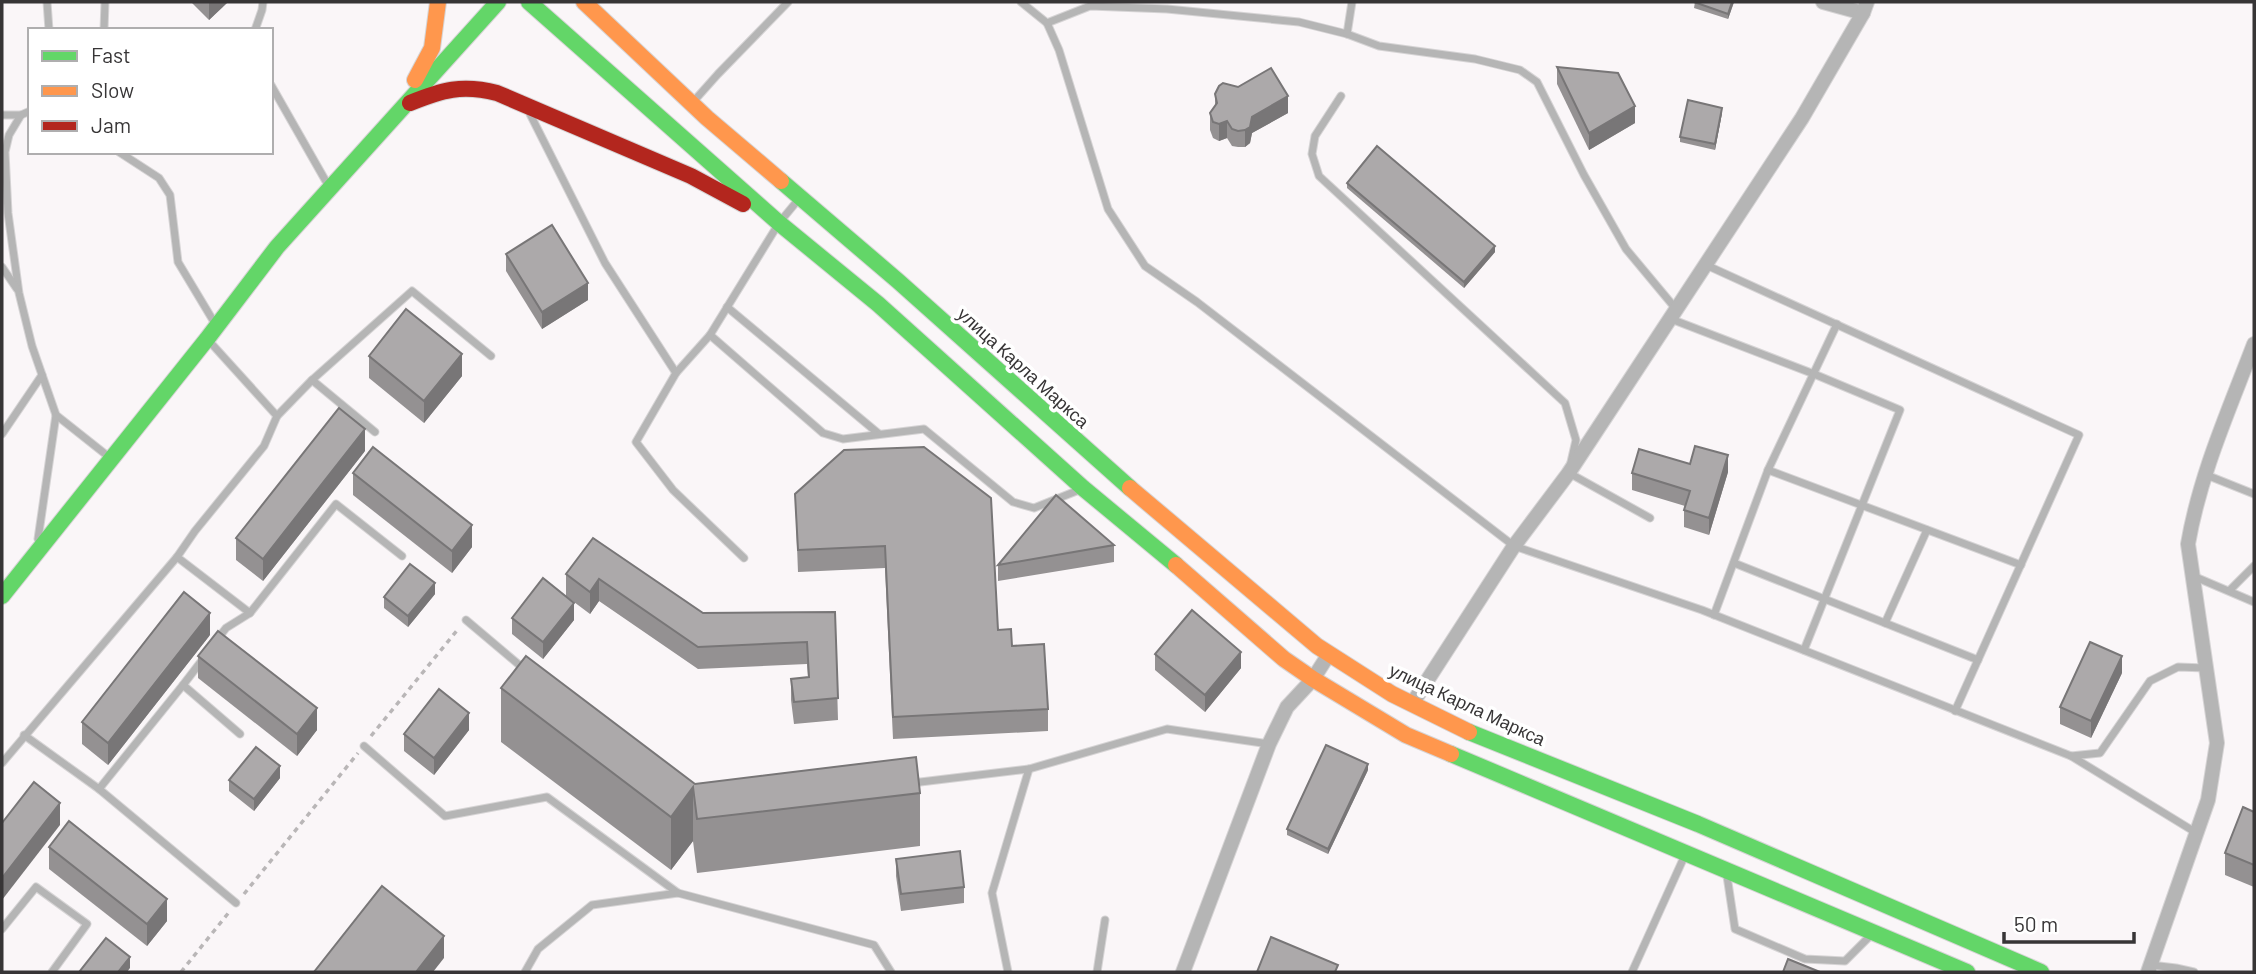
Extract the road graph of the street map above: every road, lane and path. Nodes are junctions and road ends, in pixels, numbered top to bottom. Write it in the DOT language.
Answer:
graph roads {
  1 [pos="47,2"];
  2 [pos="106,2"];
  3 [pos="263,2"];
  4 [pos="438,2"];
  5 [pos="498,2"];
  6 [pos="529,2"];
  7 [pos="584,2"];
  8 [pos="788,2"];
  9 [pos="1021,2"];
  10 [pos="1352,2"];
  11 [pos="1823,2"];
  12 [pos="1865,7"];
  13 [pos="1046,23"];
  14 [pos="49,28"];
  15 [pos="104,28"];
  16 [pos="256,28"];
  17 [pos="1347,34"];
  18 [pos="273,89"];
  19 [pos="1341,96"];
  20 [pos="693,102"];
  21 [pos="401,107"];
  22 [pos="527,107"];
  23 [pos="28,112"];
  24 [pos="2,115"];
  25 [pos="21,115"];
  26 [pos="122,154"];
  27 [pos="330,189"];
  28 [pos="800,197"];
  29 [pos="779,223"];
  30 [pos="1706,265"];
  31 [pos="2,267"];
  32 [pos="19,293"];
  33 [pos="727,307"];
  34 [pos="1673,314"];
  35 [pos="1837,324"];
  36 [pos="212,333"];
  37 [pos="710,335"];
  38 [pos="2254,344"];
  39 [pos="491,356"];
  40 [pos="676,373"];
  41 [pos="1814,374"];
  42 [pos="42,375"];
  43 [pos="312,380"];
  44 [pos="56,415"];
  45 [pos="277,416"];
  46 [pos="375,432"];
  47 [pos="2,434"];
  48 [pos="879,434"];
  49 [pos="111,459"];
  50 [pos="1768,470"];
  51 [pos="1568,474"];
  52 [pos="2204,474"];
  53 [pos="1083,488"];
  54 [pos="2254,494"];
  55 [pos="1863,506"];
  56 [pos="1650,519"];
  57 [pos="1927,530"];
  58 [pos="1514,546"];
  59 [pos="36,553"];
  60 [pos="402,556"];
  61 [pos="177,557"];
  62 [pos="744,558"];
  63 [pos="1734,563"];
  64 [pos="2021,565"];
  65 [pos="2254,566"];
  66 [pos="2193,576"];
  67 [pos="2230,590"];
  68 [pos="2,596"];
  69 [pos="1825,598"];
  70 [pos="2254,602"];
  71 [pos="250,613"];
  72 [pos="1714,615"];
  73 [pos="466,620"];
  74 [pos="1885,623"];
  75 [pos="1804,650"];
  76 [pos="1329,654"];
  77 [pos="1978,660"];
  78 [pos="2207,668"];
  79 [pos="529,673"];
  80 [pos="1314,679"];
  81 [pos="183,685"];
  82 [pos="1412,704"];
  83 [pos="1955,711"];
  84 [pos="24,734"];
  85 [pos="240,734"];
  86 [pos="1269,744"];
  87 [pos="363,746"];
  88 [pos="2071,756"];
  89 [pos="2,763"];
  90 [pos="1029,769"];
  91 [pos="905,784"];
  92 [pos="99,789"];
  93 [pos="2195,832"];
  94 [pos="1686,855"];
  95 [pos="1726,872"];
  96 [pos="678,893"];
  97 [pos="236,904"];
  98 [pos="1105,920"];
  99 [pos="2,929"];
  100 [pos="1874,932"];
  101 [pos="2149,969"];
  102 [pos="52,972"];
  103 [pos="181,972"];
  104 [pos="525,972"];
  105 [pos="891,972"];
  106 [pos="1007,972"];
  107 [pos="1097,972"];
  108 [pos="1183,972"];
  109 [pos="1632,972"];
  110 [pos="1968,972"];
  111 [pos="2041,972"];
  112 [pos="2194,972"];
  1 -- 14 [label="lane"];
  2 -- 15 [label="lane"];
  3 -- 16 [label="lane"];
  4 -- 21 [label="main road"];
  5 -- 21 [label="main road"];
  6 -- 29 [label="main road"];
  7 -- 20 [label="main road, улица Карла Маркса"];
  8 -- 20 [label="lane"];
  9 -- 13 [label="lane"];
  10 -- 17 [label="lane"];
  11 -- 12 [label="street"];
  12 -- 30 [label="street"];
  13 -- 17 [label="lane"];
  13 -- 58 [label="lane"];
  17 -- 34 [label="lane"];
  18 -- 27 [label="lane"];
  19 -- 51 [label="lane"];
  20 -- 28 [label="main road, улица Карла Маркса"];
  21 -- 22 [label="main road"];
  21 -- 27 [label="main road"];
  22 -- 29 [label="main road"];
  22 -- 40 [label="lane"];
  23 -- 25 [label="lane"];
  24 -- 25 [label="lane"];
  25 -- 32 [label="lane"];
  26 -- 36 [label="lane"];
  27 -- 36 [label="main road"];
  28 -- 29 [label="lane"];
  28 -- 76 [label="main road, улица Карла Маркса"];
  29 -- 33 [label="lane"];
  29 -- 53 [label="main road"];
  30 -- 34 [label="street"];
  30 -- 35 [label="lane"];
  31 -- 32 [label="lane"];
  32 -- 42 [label="lane"];
  33 -- 37 [label="lane"];
  33 -- 48 [label="lane"];
  34 -- 41 [label="lane"];
  34 -- 51 [label="street"];
  35 -- 41 [label="lane"];
  35 -- 64 [label="lane"];
  36 -- 45 [label="lane"];
  36 -- 49 [label="main road"];
  37 -- 40 [label="lane"];
  37 -- 48 [label="lane"];
  38 -- 52 [label="street"];
  39 -- 43 [label="lane"];
  40 -- 62 [label="lane"];
  41 -- 50 [label="lane"];
  41 -- 55 [label="lane"];
  42 -- 44 [label="lane"];
  42 -- 47 [label="lane"];
  43 -- 45 [label="lane"];
  43 -- 46 [label="lane"];
  44 -- 49 [label="lane"];
  44 -- 59 [label="lane"];
  45 -- 61 [label="lane"];
  48 -- 53 [label="lane"];
  49 -- 59 [label="main road"];
  50 -- 55 [label="lane"];
  50 -- 63 [label="lane"];
  51 -- 56 [label="lane"];
  51 -- 58 [label="street"];
  52 -- 54 [label="lane"];
  52 -- 66 [label="street"];
  53 -- 80 [label="main road"];
  55 -- 57 [label="lane"];
  55 -- 69 [label="lane"];
  57 -- 64 [label="lane"];
  57 -- 74 [label="lane"];
  58 -- 72 [label="lane"];
  58 -- 82 [label="street"];
  59 -- 68 [label="main road"];
  60 -- 71 [label="lane"];
  61 -- 71 [label="lane"];
  61 -- 84 [label="lane"];
  63 -- 69 [label="lane"];
  63 -- 72 [label="lane"];
  64 -- 77 [label="lane"];
  65 -- 67 [label="lane"];
  66 -- 67 [label="lane"];
  66 -- 78 [label="street"];
  67 -- 70 [label="lane"];
  69 -- 74 [label="lane"];
  69 -- 75 [label="lane"];
  71 -- 81 [label="lane"];
  72 -- 75 [label="lane"];
  73 -- 79 [label="lane"];
  73 -- 87 [label="path"];
  74 -- 77 [label="lane"];
  75 -- 83 [label="lane"];
  76 -- 80 [label="street"];
  76 -- 82 [label="main road, улица Карла Маркса"];
  77 -- 83 [label="lane"];
  78 -- 88 [label="lane"];
  78 -- 93 [label="street"];
  80 -- 86 [label="street"];
  80 -- 94 [label="main road"];
  81 -- 85 [label="lane"];
  81 -- 92 [label="lane"];
  82 -- 111 [label="main road, улица Карла Маркса"];
  83 -- 88 [label="lane"];
  84 -- 89 [label="lane"];
  84 -- 92 [label="lane"];
  86 -- 90 [label="lane"];
  86 -- 108 [label="street"];
  87 -- 96 [label="lane"];
  87 -- 97 [label="path"];
  88 -- 93 [label="lane"];
  90 -- 91 [label="lane"];
  90 -- 106 [label="lane"];
  92 -- 97 [label="lane"];
  93 -- 101 [label="street"];
  94 -- 95 [label="main road"];
  94 -- 109 [label="lane"];
  95 -- 100 [label="main road"];
  95 -- 100 [label="lane"];
  96 -- 104 [label="lane"];
  96 -- 105 [label="lane"];
  97 -- 103 [label="path"];
  98 -- 107 [label="lane"];
  99 -- 102 [label="lane"];
  100 -- 110 [label="main road"];
  101 -- 112 [label="lane"];
}
